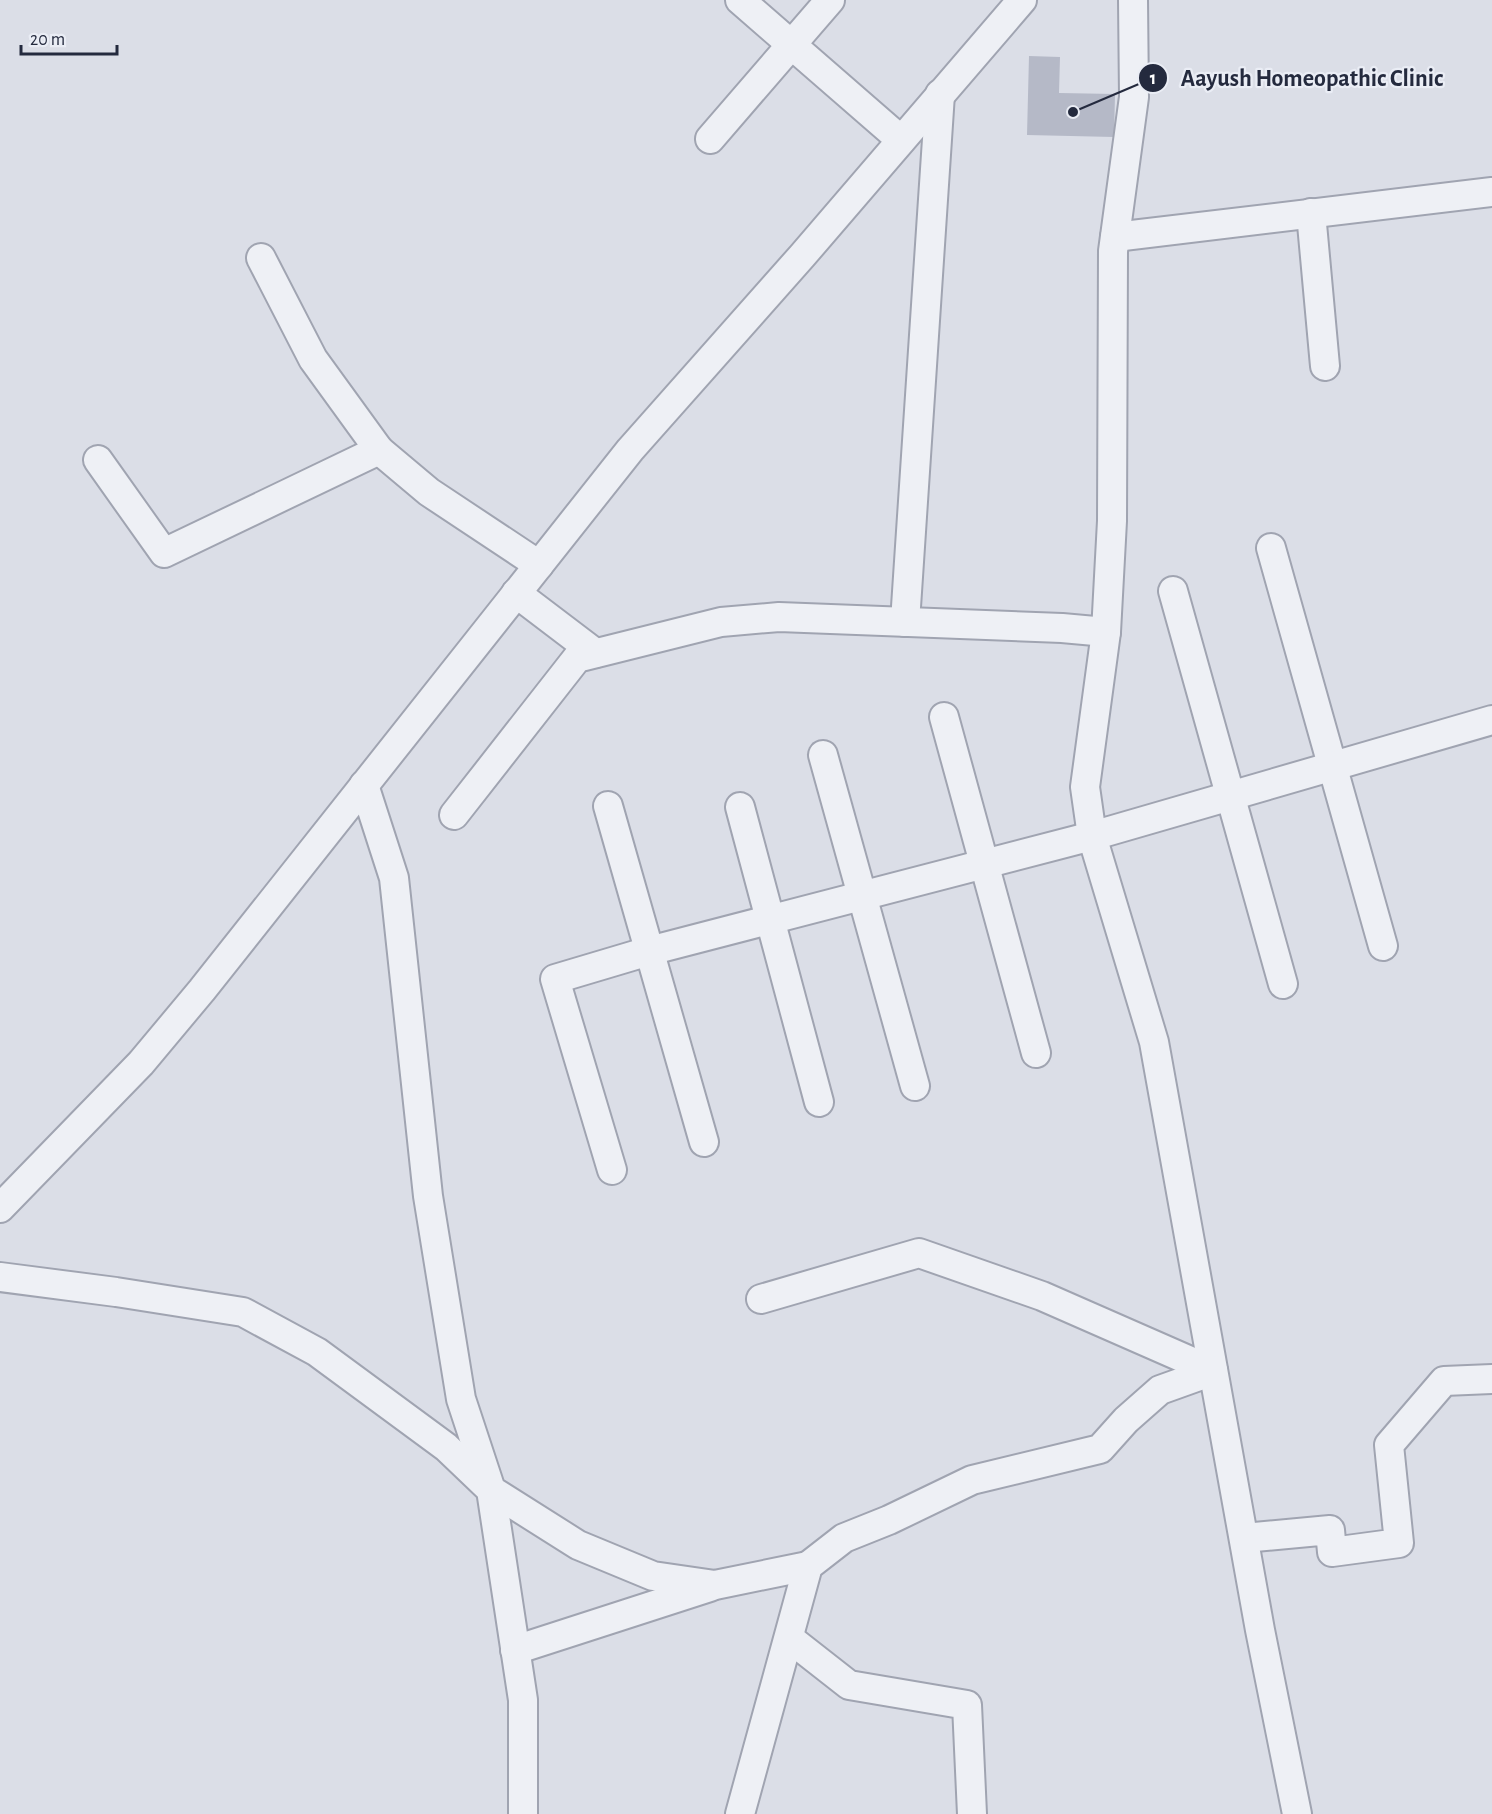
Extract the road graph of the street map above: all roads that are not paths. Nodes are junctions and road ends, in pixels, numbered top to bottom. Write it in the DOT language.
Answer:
graph roads {
  1 [pos="740,0"];
  2 [pos="830,0"];
  3 [pos="1022,0"];
  4 [pos="1133,0"];
  5 [pos="792,45"];
  6 [pos="940,94"];
  7 [pos="710,139"];
  8 [pos="901,140"];
  9 [pos="1492,192"];
  10 [pos="1311,213"];
  11 [pos="1115,237"];
  12 [pos="261,258"];
  13 [pos="1325,366"];
  14 [pos="379,450"];
  15 [pos="98,460"];
  16 [pos="1271,548"];
  17 [pos="539,565"];
  18 [pos="1173,591"];
  19 [pos="516,593"];
  20 [pos="905,622"];
  21 [pos="1106,632"];
  22 [pos="595,653"];
  23 [pos="944,717"];
  24 [pos="1492,720"];
  25 [pos="823,754"];
  26 [pos="1332,766"];
  27 [pos="364,785"];
  28 [pos="1230,796"];
  29 [pos="608,806"];
  30 [pos="740,807"];
  31 [pos="454,815"];
  32 [pos="1092,837"];
  33 [pos="984,864"];
  34 [pos="862,896"];
  35 [pos="770,920"];
  36 [pos="1383,946"];
  37 [pos="649,951"];
  38 [pos="1283,984"];
  39 [pos="1036,1053"];
  40 [pos="915,1086"];
  41 [pos="819,1102"];
  42 [pos="704,1142"];
  43 [pos="612,1170"];
  44 [pos="0,1208"];
  45 [pos="0,1277"];
  46 [pos="761,1299"];
  47 [pos="1213,1371"];
  48 [pos="1492,1379"];
  49 [pos="490,1490"];
  50 [pos="1244,1538"];
  51 [pos="808,1566"];
  52 [pos="715,1585"];
  53 [pos="789,1638"];
  54 [pos="515,1650"];
  55 [pos="523,1814"];
  56 [pos="740,1814"];
  57 [pos="972,1814"];
  58 [pos="1297,1814"];
  1 -- 5 [label="street"];
  2 -- 5 [label="street"];
  3 -- 6 [label="street"];
  4 -- 11 [label="street"];
  5 -- 7 [label="street"];
  5 -- 8 [label="street"];
  6 -- 8 [label="street"];
  6 -- 20 [label="street"];
  8 -- 17 [label="street"];
  9 -- 10 [label="street"];
  10 -- 11 [label="street"];
  10 -- 13 [label="street"];
  11 -- 21 [label="street"];
  12 -- 14 [label="street"];
  14 -- 15 [label="street"];
  14 -- 17 [label="street"];
  16 -- 26 [label="street"];
  17 -- 19 [label="street"];
  18 -- 28 [label="street"];
  19 -- 22 [label="street"];
  19 -- 27 [label="street"];
  20 -- 21 [label="street"];
  20 -- 22 [label="street"];
  21 -- 32 [label="street"];
  22 -- 31 [label="street"];
  23 -- 33 [label="street"];
  24 -- 26 [label="street"];
  25 -- 34 [label="street"];
  26 -- 28 [label="street"];
  26 -- 36 [label="street"];
  27 -- 44 [label="street"];
  27 -- 49 [label="street"];
  28 -- 32 [label="street"];
  28 -- 38 [label="street"];
  29 -- 37 [label="street"];
  30 -- 35 [label="street"];
  32 -- 33 [label="street"];
  32 -- 47 [label="street"];
  33 -- 34 [label="street"];
  33 -- 39 [label="street"];
  34 -- 35 [label="street"];
  34 -- 40 [label="street"];
  35 -- 37 [label="street"];
  35 -- 41 [label="street"];
  37 -- 42 [label="street"];
  37 -- 43 [label="street"];
  45 -- 49 [label="street"];
  46 -- 47 [label="street"];
  47 -- 50 [label="street"];
  47 -- 51 [label="street"];
  48 -- 50 [label="street"];
  49 -- 52 [label="street"];
  49 -- 54 [label="street"];
  50 -- 58 [label="street"];
  51 -- 52 [label="street"];
  51 -- 53 [label="street"];
  52 -- 54 [label="street"];
  53 -- 56 [label="street"];
  53 -- 57 [label="street"];
  54 -- 55 [label="street"];
}
